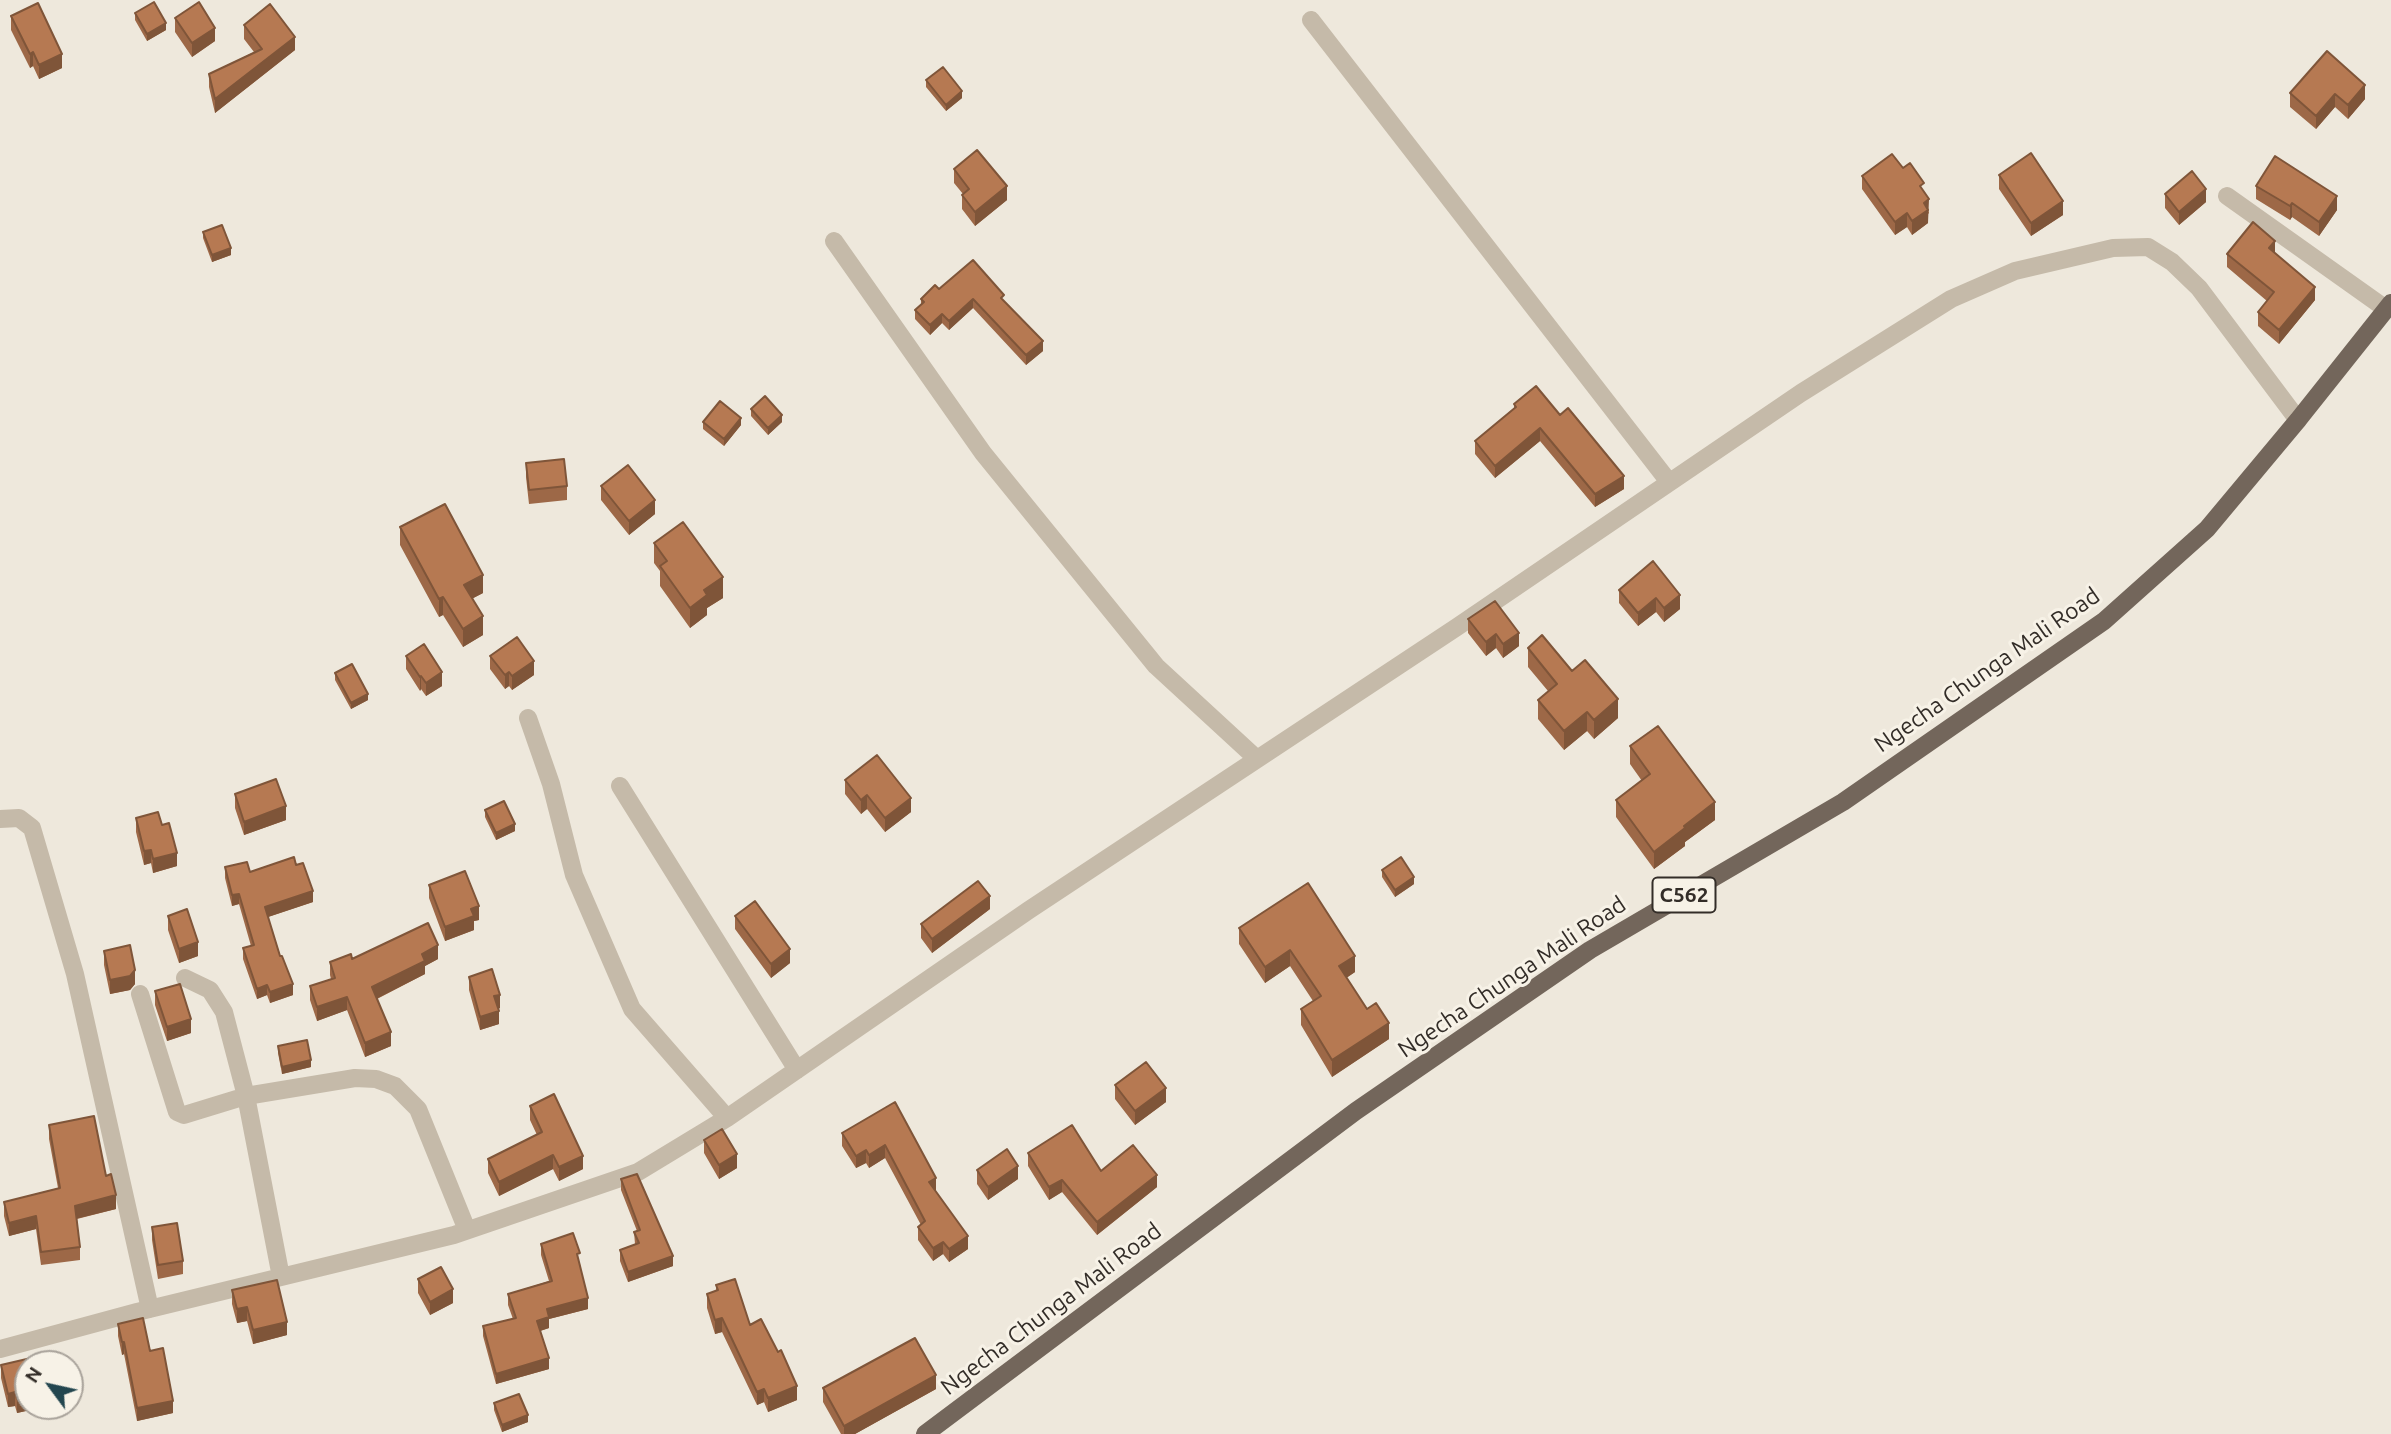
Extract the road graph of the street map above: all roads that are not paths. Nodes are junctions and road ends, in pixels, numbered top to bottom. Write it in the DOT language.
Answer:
graph roads {
  1 [pos="1311,20"];
  2 [pos="2227,196"];
  3 [pos="834,240"];
  4 [pos="2388,306"];
  5 [pos="2298,420"];
  6 [pos="1670,482"];
  7 [pos="528,718"];
  8 [pos="1257,759"];
  9 [pos="620,786"];
  10 [pos="0,819"];
  11 [pos="185,978"];
  12 [pos="140,994"];
  13 [pos="797,1070"];
  14 [pos="246,1096"];
  15 [pos="727,1118"];
  16 [pos="467,1230"];
  17 [pos="281,1277"];
  18 [pos="150,1309"];
  19 [pos="0,1349"];
  20 [pos="925,1434"];
  1 -- 6 [label="street"];
  2 -- 4 [label="street"];
  3 -- 8 [label="street"];
  4 -- 5 [label="main road, Ngecha Chunga Mali Road / C562"];
  5 -- 6 [label="street"];
  5 -- 20 [label="main road, Ngecha Chunga Mali Road / C562"];
  6 -- 8 [label="street"];
  7 -- 15 [label="street"];
  8 -- 13 [label="street"];
  9 -- 13 [label="street"];
  10 -- 18 [label="street"];
  11 -- 14 [label="street"];
  12 -- 14 [label="street"];
  13 -- 15 [label="street"];
  14 -- 16 [label="street"];
  14 -- 17 [label="street"];
  15 -- 16 [label="street"];
  16 -- 17 [label="street"];
  17 -- 18 [label="street"];
  18 -- 19 [label="street"];
}
